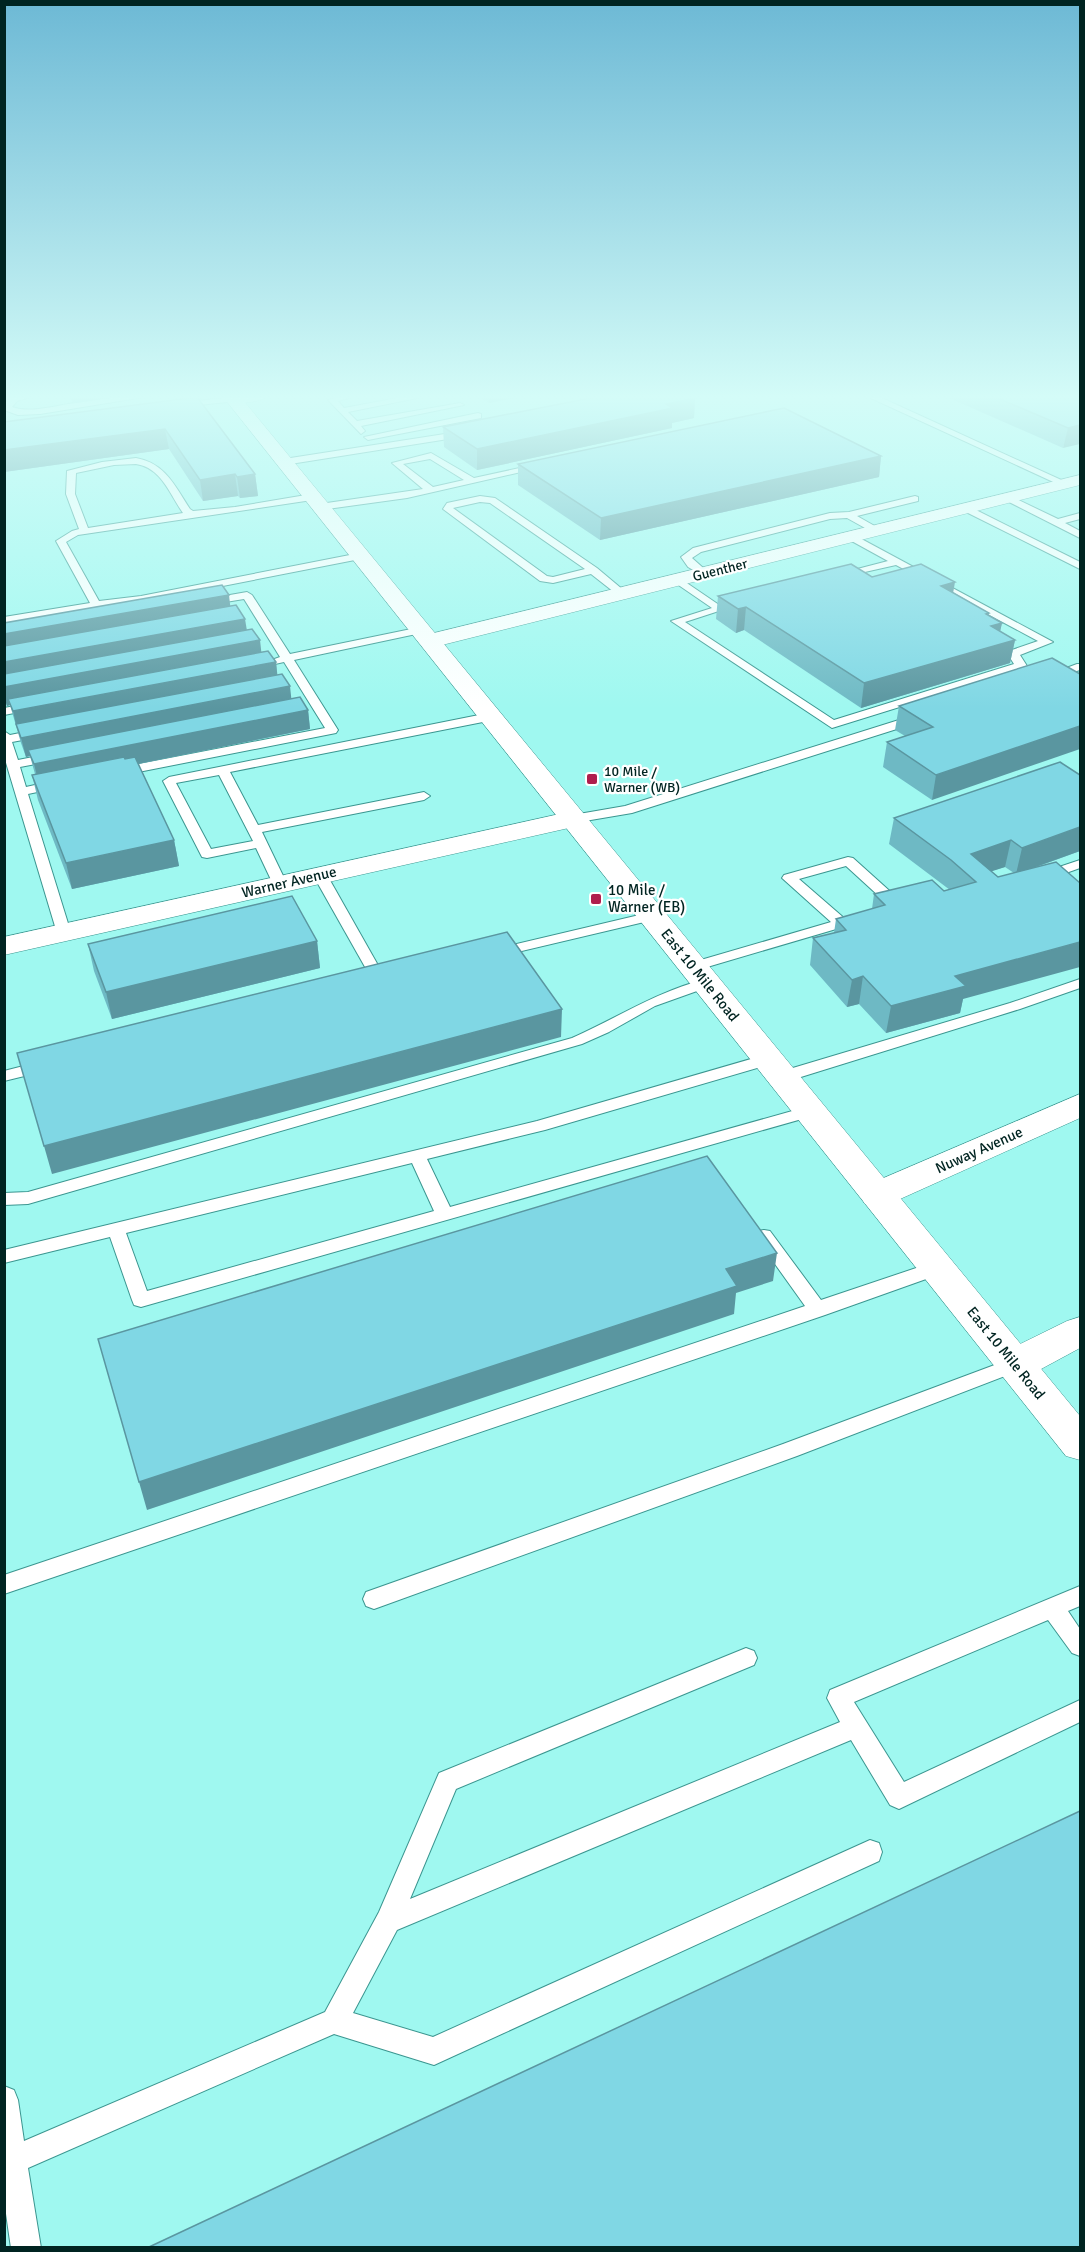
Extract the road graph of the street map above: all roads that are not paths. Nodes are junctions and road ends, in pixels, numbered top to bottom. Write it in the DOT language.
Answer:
graph roads {
  1 [pos="71,499"];
  2 [pos="178,499"];
  3 [pos="314,499"];
  4 [pos="344,499"];
  5 [pos="915,499"];
  6 [pos="1004,499"];
  7 [pos="1010,499"];
  8 [pos="316,502"];
  9 [pos="967,508"];
  10 [pos="192,514"];
  11 [pos="849,515"];
  12 [pos="1080,516"];
  13 [pos="1056,522"];
  14 [pos="85,531"];
  15 [pos="877,531"];
  16 [pos="1080,535"];
  17 [pos="851,537"];
  18 [pos="360,556"];
  19 [pos="896,562"];
  20 [pos="1080,566"];
  21 [pos="593,570"];
  22 [pos="705,574"];
  23 [pos="830,579"];
  24 [pos="678,580"];
  25 [pos="623,594"];
  26 [pos="189,604"];
  27 [pos="96,605"];
  28 [pos="4,620"];
  29 [pos="425,636"];
  30 [pos="285,659"];
  31 [pos="262,663"];
  32 [pos="1077,667"];
  33 [pos="1044,678"];
  34 [pos="40,706"];
  35 [pos="4,712"];
  36 [pos="931,714"];
  37 [pos="489,717"];
  38 [pos="53,730"];
  39 [pos="5,737"];
  40 [pos="60,756"];
  41 [pos="14,765"];
  42 [pos="224,770"];
  43 [pos="102,776"];
  44 [pos="67,782"];
  45 [pos="21,792"];
  46 [pos="424,796"];
  47 [pos="573,819"];
  48 [pos="254,830"];
  49 [pos="261,843"];
  50 [pos="1080,864"];
  51 [pos="320,875"];
  52 [pos="280,884"];
  53 [pos="1066,886"];
  54 [pos="898,908"];
  55 [pos="652,916"];
  56 [pos="864,917"];
  57 [pos="841,923"];
  58 [pos="64,933"];
  59 [pos="4,946"];
  60 [pos="480,957"];
  61 [pos="372,967"];
  62 [pos="699,975"];
  63 [pos="1080,983"];
  64 [pos="61,1061"];
  65 [pos="775,1068"];
  66 [pos="4,1076"];
  67 [pos="1080,1105"];
  68 [pos="810,1111"];
  69 [pos="417,1155"];
  70 [pos="877,1195"];
  71 [pos="4,1199"];
  72 [pos="445,1215"];
  73 [pos="757,1226"];
  74 [pos="116,1230"];
  75 [pos="4,1257"];
  76 [pos="937,1268"];
  77 [pos="818,1310"];
  78 [pos="1080,1331"];
  79 [pos="1016,1364"];
  80 [pos="1080,1444"];
  81 [pos="4,1585"];
  82 [pos="1080,1596"];
  83 [pos="374,1599"];
  84 [pos="1053,1609"];
  85 [pos="1080,1647"];
  86 [pos="746,1658"];
  87 [pos="1080,1711"];
  88 [pos="856,1727"];
  89 [pos="870,1852"];
  90 [pos="388,1921"];
  91 [pos="334,2021"];
  92 [pos="4,2100"];
  93 [pos="14,2160"];
  94 [pos="26,2247"];
  1 -- 14 [label="lane"];
  2 -- 10 [label="lane"];
  3 -- 8 [label="main road, East 10 Mile Road"];
  4 -- 8 [label="lane"];
  5 -- 11 [label="lane"];
  6 -- 9 [label="main road, Guenther"];
  7 -- 13 [label="lane"];
  8 -- 10 [label="lane"];
  8 -- 18 [label="main road, East 10 Mile Road"];
  9 -- 15 [label="main road, Guenther"];
  9 -- 20 [label="lane"];
  10 -- 14 [label="lane"];
  11 -- 15 [label="lane"];
  11 -- 22 [label="lane"];
  12 -- 13 [label="lane"];
  13 -- 16 [label="lane"];
  14 -- 27 [label="lane"];
  15 -- 17 [label="main road, Guenther"];
  17 -- 19 [label="lane"];
  17 -- 22 [label="main road, Guenther"];
  18 -- 27 [label="lane"];
  18 -- 29 [label="main road, East 10 Mile Road"];
  19 -- 23 [label="lane"];
  19 -- 24 [label="lane"];
  21 -- 21 [label="lane"];
  21 -- 25 [label="lane"];
  22 -- 24 [label="main road, Guenther"];
  24 -- 25 [label="main road, Guenther"];
  25 -- 29 [label="main road, Guenther"];
  26 -- 30 [label="lane"];
  27 -- 28 [label="lane"];
  29 -- 30 [label="lane"];
  29 -- 37 [label="main road, East 10 Mile Road"];
  30 -- 31 [label="lane"];
  30 -- 43 [label="lane"];
  32 -- 33 [label="lane"];
  34 -- 35 [label="lane"];
  36 -- 47 [label="lane"];
  37 -- 42 [label="lane"];
  37 -- 47 [label="main road, East 10 Mile Road"];
  38 -- 39 [label="lane"];
  39 -- 41 [label="lane"];
  40 -- 41 [label="lane"];
  41 -- 45 [label="lane"];
  42 -- 48 [label="lane"];
  42 -- 49 [label="lane"];
  44 -- 45 [label="lane"];
  45 -- 58 [label="lane"];
  46 -- 48 [label="lane"];
  47 -- 51 [label="main road, Warner Avenue"];
  47 -- 55 [label="main road, East 10 Mile Road"];
  48 -- 49 [label="lane"];
  49 -- 52 [label="lane"];
  50 -- 53 [label="lane"];
  51 -- 52 [label="main road, Warner Avenue"];
  51 -- 61 [label="lane"];
  52 -- 58 [label="main road, Warner Avenue"];
  54 -- 57 [label="lane"];
  55 -- 60 [label="lane"];
  55 -- 62 [label="main road, East 10 Mile Road"];
  56 -- 57 [label="lane"];
  57 -- 62 [label="lane"];
  58 -- 59 [label="main road, Warner Avenue"];
  62 -- 65 [label="main road, East 10 Mile Road"];
  62 -- 71 [label="lane"];
  63 -- 65 [label="lane"];
  64 -- 66 [label="lane"];
  65 -- 68 [label="main road, East 10 Mile Road"];
  65 -- 69 [label="lane"];
  67 -- 70 [label="main road, Nuway Avenue"];
  68 -- 70 [label="main road, East 10 Mile Road"];
  68 -- 72 [label="lane"];
  69 -- 72 [label="lane"];
  69 -- 74 [label="lane"];
  70 -- 76 [label="main road, East 10 Mile Road"];
  72 -- 74 [label="lane"];
  73 -- 77 [label="lane"];
  74 -- 75 [label="lane"];
  76 -- 77 [label="lane"];
  76 -- 79 [label="main road, East 10 Mile Road"];
  77 -- 81 [label="lane"];
  78 -- 79 [label="main road"];
  79 -- 80 [label="main road, East 10 Mile Road"];
  79 -- 83 [label="lane"];
  82 -- 84 [label="lane"];
  84 -- 85 [label="lane"];
  84 -- 88 [label="lane"];
  86 -- 90 [label="lane"];
  87 -- 88 [label="lane"];
  88 -- 90 [label="lane"];
  89 -- 91 [label="lane"];
  90 -- 91 [label="lane"];
  91 -- 93 [label="lane"];
  92 -- 93 [label="lane"];
  93 -- 94 [label="lane"];
}
